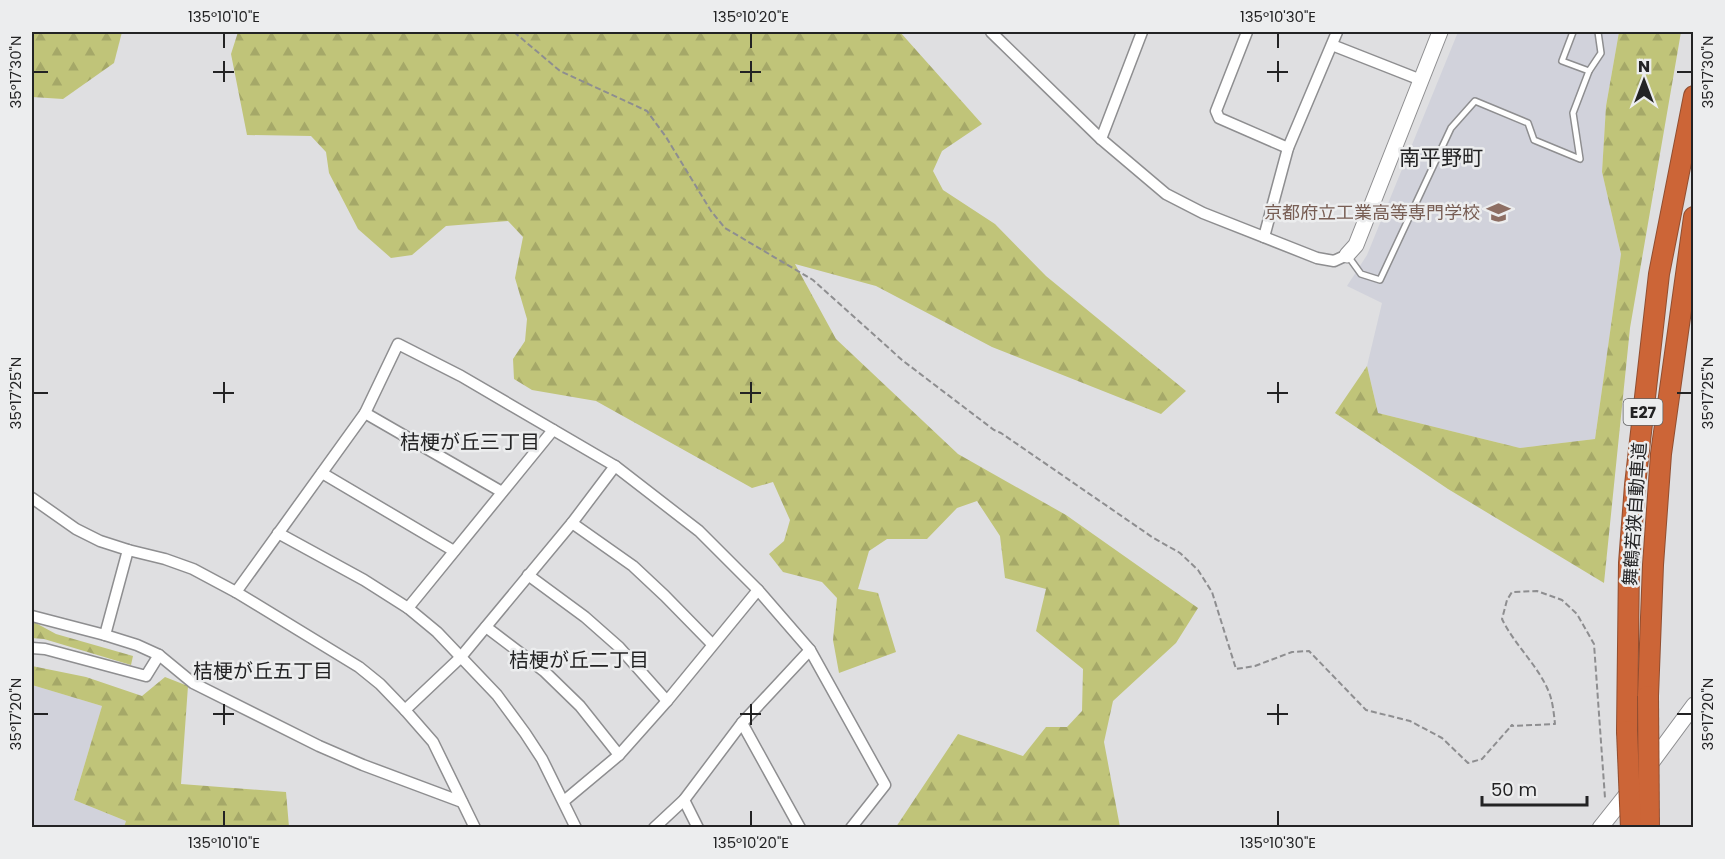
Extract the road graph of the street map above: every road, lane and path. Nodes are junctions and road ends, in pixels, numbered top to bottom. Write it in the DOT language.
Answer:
graph roads {
  1 [pos="514,32"];
  2 [pos="991,32"];
  3 [pos="1142,32"];
  4 [pos="1247,32"];
  5 [pos="1337,32"];
  6 [pos="1440,32"];
  7 [pos="1573,32"];
  8 [pos="1598,32"];
  9 [pos="1332,45"];
  10 [pos="1589,71"];
  11 [pos="1421,80"];
  12 [pos="1694,96"];
  13 [pos="1101,139"];
  14 [pos="1288,148"];
  15 [pos="1694,217"];
  16 [pos="1264,237"];
  17 [pos="1347,255"];
  18 [pos="365,413"];
  19 [pos="553,430"];
  20 [pos="615,466"];
  21 [pos="322,473"];
  22 [pos="502,492"];
  23 [pos="32,498"];
  24 [pos="572,523"];
  25 [pos="278,533"];
  26 [pos="128,550"];
  27 [pos="454,551"];
  28 [pos="528,575"];
  29 [pos="758,590"];
  30 [pos="236,592"];
  31 [pos="408,608"];
  32 [pos="32,616"];
  33 [pos="486,627"];
  34 [pos="105,634"];
  35 [pos="712,644"];
  36 [pos="32,648"];
  37 [pos="810,650"];
  38 [pos="159,655"];
  39 [pos="460,658"];
  40 [pos="667,701"];
  41 [pos="1694,705"];
  42 [pos="405,710"];
  43 [pos="742,723"];
  44 [pos="619,755"];
  45 [pos="684,800"];
  46 [pos="564,801"];
  47 [pos="462,802"];
  48 [pos="1604,825"];
  49 [pos="475,828"];
  50 [pos="576,828"];
  51 [pos="654,828"];
  52 [pos="698,828"];
  53 [pos="800,828"];
  54 [pos="850,828"];
  55 [pos="1631,828"];
  56 [pos="1649,828"];
  1 -- 48 [label="path"];
  2 -- 13 [label="street"];
  3 -- 13 [label="street"];
  4 -- 14 [label="street"];
  5 -- 9 [label="street"];
  6 -- 11 [label="street"];
  7 -- 10 [label="lane"];
  8 -- 10 [label="lane"];
  9 -- 11 [label="street"];
  9 -- 14 [label="street"];
  10 -- 17 [label="lane"];
  11 -- 17 [label="street"];
  12 -- 55 [label="highway, 舞鶴若狭自動車道 / E27, bridge"];
  13 -- 16 [label="street"];
  14 -- 16 [label="street"];
  15 -- 56 [label="highway, 舞鶴若狭自動車道 / E27, bridge"];
  16 -- 17 [label="street"];
  18 -- 19 [label="street"];
  18 -- 21 [label="street"];
  18 -- 22 [label="street"];
  19 -- 20 [label="street"];
  19 -- 22 [label="street"];
  20 -- 24 [label="street"];
  20 -- 29 [label="street"];
  21 -- 25 [label="street"];
  21 -- 27 [label="street"];
  22 -- 27 [label="street"];
  23 -- 26 [label="street"];
  24 -- 28 [label="street"];
  24 -- 35 [label="street"];
  25 -- 30 [label="street"];
  25 -- 31 [label="street"];
  26 -- 30 [label="street"];
  26 -- 34 [label="street"];
  27 -- 31 [label="street"];
  28 -- 33 [label="street"];
  28 -- 40 [label="street"];
  29 -- 35 [label="street"];
  29 -- 37 [label="street"];
  30 -- 42 [label="street"];
  31 -- 39 [label="street"];
  32 -- 34 [label="street"];
  33 -- 39 [label="street"];
  33 -- 44 [label="street"];
  34 -- 38 [label="street"];
  35 -- 40 [label="street"];
  36 -- 38 [label="street"];
  37 -- 43 [label="street"];
  37 -- 54 [label="street"];
  38 -- 47 [label="street"];
  39 -- 42 [label="street"];
  39 -- 46 [label="street"];
  40 -- 44 [label="street"];
  41 -- 48 [label="street"];
  42 -- 47 [label="street"];
  43 -- 45 [label="street"];
  43 -- 53 [label="street"];
  44 -- 46 [label="street"];
  45 -- 51 [label="street"];
  45 -- 52 [label="street"];
  46 -- 50 [label="street"];
  47 -- 49 [label="street"];
}
